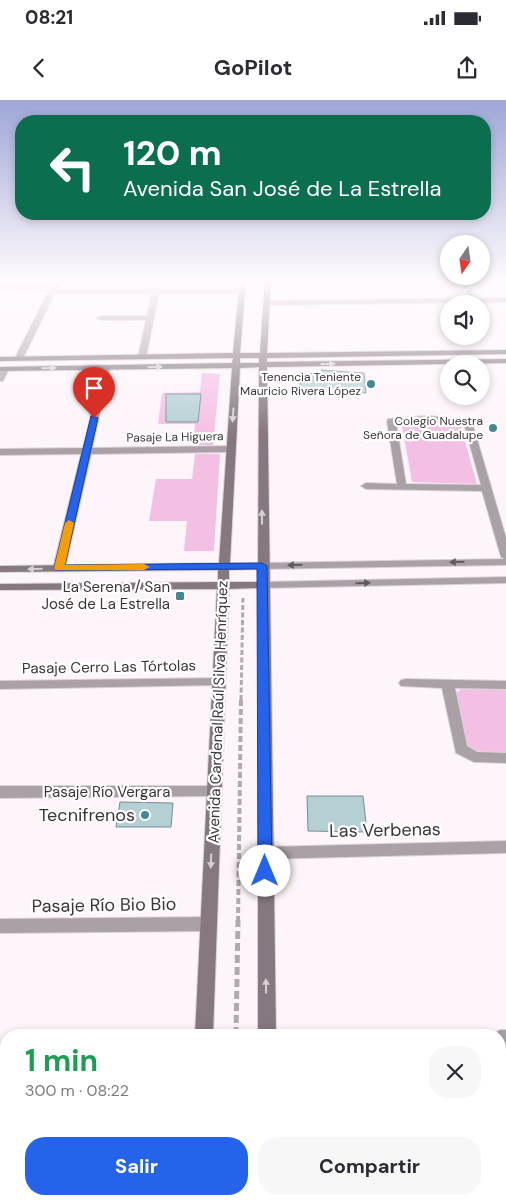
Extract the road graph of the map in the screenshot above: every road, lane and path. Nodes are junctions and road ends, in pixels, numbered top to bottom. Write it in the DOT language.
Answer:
graph roads {
  1 [pos="33,332"];
  2 [pos="147,332"];
  3 [pos="238,332"];
  4 [pos="264,332"];
  5 [pos="506,352"];
  6 [pos="142,357"];
  7 [pos="20,358"];
  8 [pos="0,359"];
  9 [pos="236,360"];
  10 [pos="262,360"];
  11 [pos="506,360"];
  12 [pos="106,368"];
  13 [pos="2,369"];
  14 [pos="0,379"];
  15 [pos="231,449"];
  16 [pos="86,451"];
  17 [pos="0,452"];
  18 [pos="366,486"];
  19 [pos="402,487"];
  20 [pos="487,488"];
  21 [pos="506,557"];
  22 [pos="506,562"];
  23 [pos="224,566"];
  24 [pos="262,566"];
  25 [pos="59,568"];
  26 [pos="0,569"];
  27 [pos="506,580"];
  28 [pos="223,585"];
  29 [pos="243,585"];
  30 [pos="262,585"];
  31 [pos="0,587"];
  32 [pos="219,682"];
  33 [pos="406,683"];
  34 [pos="448,684"];
  35 [pos="0,685"];
  36 [pos="506,685"];
  37 [pos="506,758"];
  38 [pos="214,791"];
  39 [pos="0,792"];
  40 [pos="506,847"];
  41 [pos="265,853"];
  42 [pos="208,924"];
  43 [pos="0,926"];
  44 [pos="204,1029"];
  45 [pos="236,1029"];
  46 [pos="267,1029"];
  1 -- 7 [label="street"];
  2 -- 6 [label="street"];
  3 -- 9 [label="main road, Avenida Cardenal Raúl Silva Henríquez"];
  4 -- 10 [label="main road"];
  5 -- 10 [label="main road"];
  6 -- 7 [label="main road"];
  6 -- 9 [label="main road"];
  7 -- 8 [label="main road"];
  9 -- 10 [label="main road"];
  12 -- 9 [label="main road, one-way"];
  9 -- 15 [label="main road, Avenida Cardenal Raúl Silva Henríquez, one-way"];
  10 -- 11 [label="main road, one-way"];
  24 -- 10 [label="main road, one-way"];
  13 -- 12 [label="main road, one-way"];
  12 -- 16 [label="street"];
  13 -- 14 [label="street"];
  15 -- 16 [label="street, Pasaje La Higuera"];
  15 -- 23 [label="main road, Avenida Cardenal Raúl Silva Henríquez"];
  16 -- 17 [label="street, Pasaje La Higuera"];
  16 -- 25 [label="street"];
  18 -- 19 [label="street"];
  19 -- 20 [label="street"];
  19 -- 20 [label="street"];
  20 -- 21 [label="street"];
  22 -- 24 [label="street, one-way"];
  23 -- 24 [label="main road"];
  23 -- 25 [label="main road"];
  23 -- 28 [label="main road, Avenida Cardenal Raúl Silva Henríquez"];
  24 -- 30 [label="main road"];
  25 -- 26 [label="main road, one-way"];
  30 -- 27 [label="street, one-way"];
  28 -- 29 [label="main road"];
  28 -- 31 [label="main road"];
  28 -- 32 [label="main road, Avenida Cardenal Raúl Silva Henríquez"];
  29 -- 30 [label="main road"];
  29 -- 45 [label="path"];
  30 -- 41 [label="main road"];
  32 -- 35 [label="street, Pasaje Cerro Las Tórtolas"];
  32 -- 38 [label="main road, Avenida Cardenal Raúl Silva Henríquez"];
  33 -- 34 [label="street"];
  34 -- 36 [label="street"];
  34 -- 37 [label="street"];
  38 -- 39 [label="street, Pasaje Río Vergara"];
  38 -- 42 [label="main road, Avenida Cardenal Raúl Silva Henríquez, one-way"];
  40 -- 41 [label="street, Las Verbenas"];
  46 -- 41 [label="main road, one-way"];
  42 -- 43 [label="street, Pasaje Río Bio Bio"];
  42 -- 44 [label="main road, Avenida Cardenal Raúl Silva Henríquez"];
}
